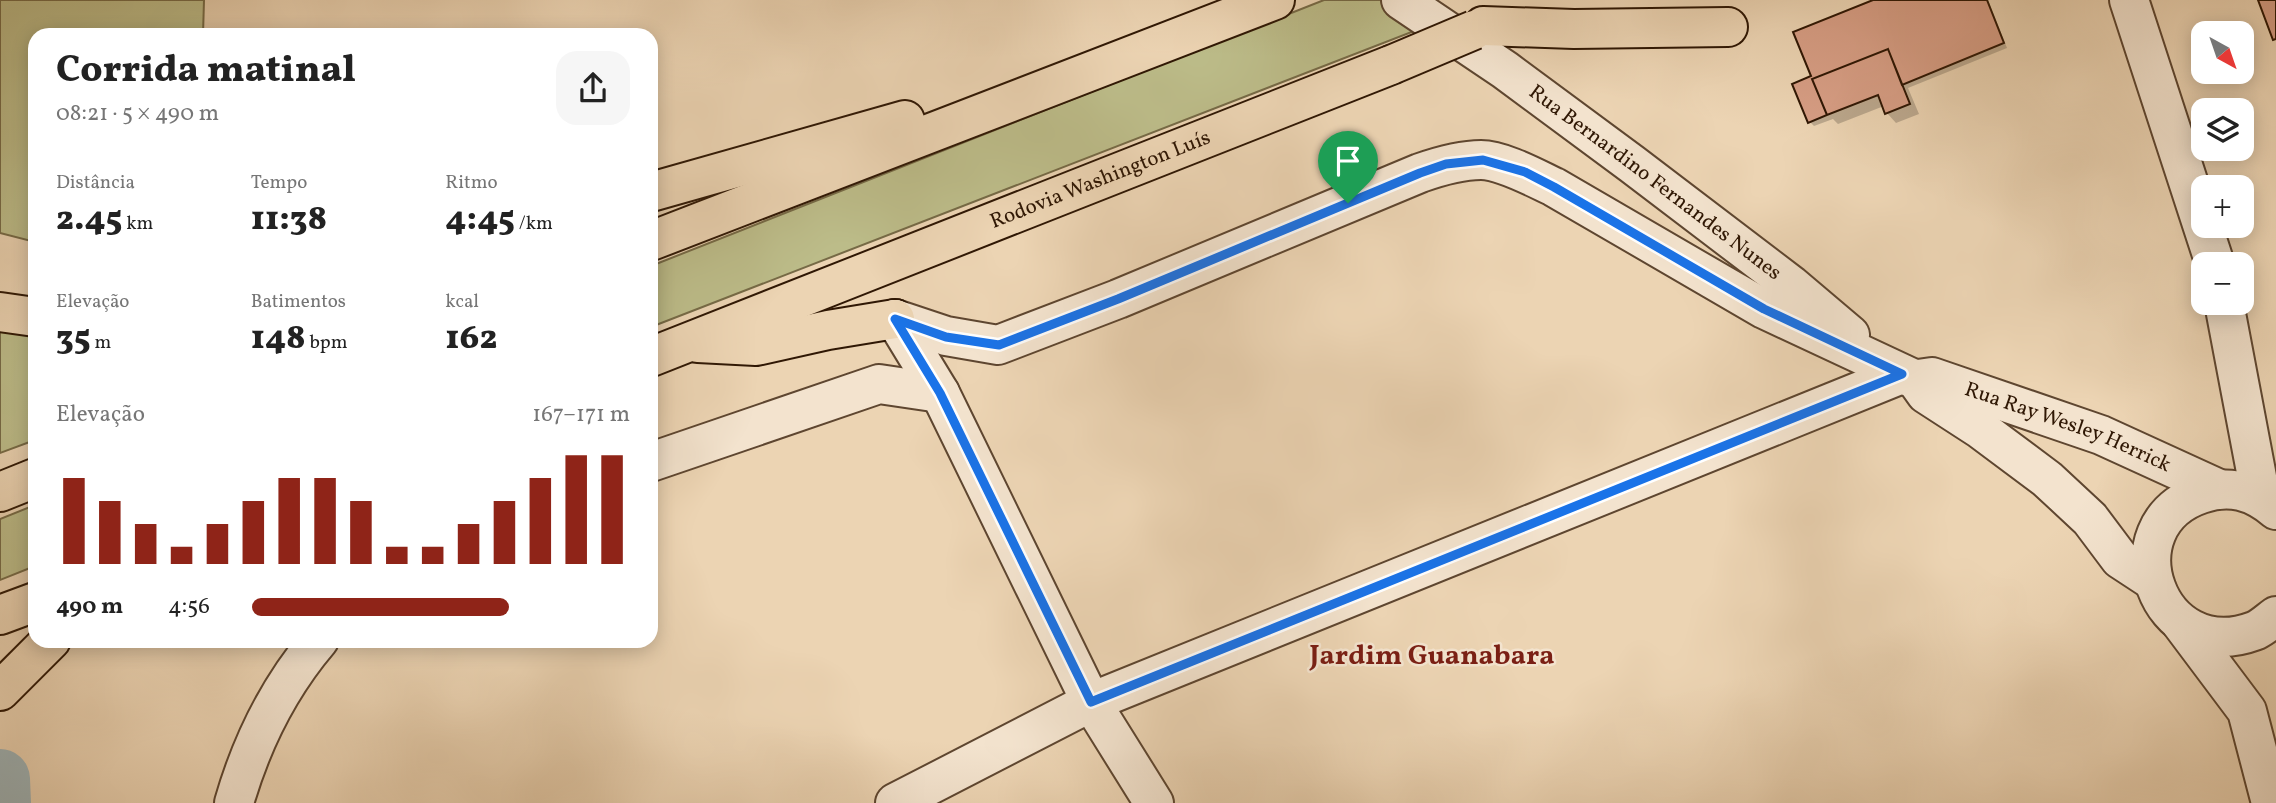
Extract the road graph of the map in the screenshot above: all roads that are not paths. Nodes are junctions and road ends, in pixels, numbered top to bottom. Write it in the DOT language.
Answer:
graph roads {
  1 [pos="1401,0"];
  2 [pos="1548,0"];
  3 [pos="2129,0"];
  4 [pos="1266,3"];
  5 [pos="1728,27"];
  6 [pos="1478,28"];
  7 [pos="1130,57"];
  8 [pos="658,190"];
  9 [pos="658,238"];
  10 [pos="2211,252"];
  11 [pos="0,312"];
  12 [pos="2227,315"];
  13 [pos="28,316"];
  14 [pos="895,319"];
  15 [pos="668,350"];
  16 [pos="1909,377"];
  17 [pos="940,393"];
  18 [pos="658,459"];
  19 [pos="28,481"];
  20 [pos="2217,488"];
  21 [pos="0,492"];
  22 [pos="2269,504"];
  23 [pos="2152,580"];
  24 [pos="28,605"];
  25 [pos="0,615"];
  26 [pos="2276,616"];
  27 [pos="2181,623"];
  28 [pos="43,648"];
  29 [pos="313,648"];
  30 [pos="0,691"];
  31 [pos="1091,702"];
  32 [pos="945,792"];
  33 [pos="234,803"];
  34 [pos="895,803"];
  35 [pos="1154,803"];
  36 [pos="2271,803"];
  1 -- 16 [label="street, Rua Bernardino Fernandes Nunes"];
  2 -- 6 [label="highway, Rodovia Washington Luís"];
  3 -- 10 [label="street"];
  4 -- 7 [label="highway"];
  5 -- 6 [label="highway"];
  6 -- 15 [label="highway, Rodovia Washington Luís, bridge"];
  7 -- 8 [label="highway"];
  7 -- 9 [label="highway"];
  11 -- 13 [label="highway"];
  12 -- 22 [label="street"];
  14 -- 15 [label="highway"];
  14 -- 16 [label="street, Rua Ray Wesley Herrick"];
  14 -- 17 [label="street"];
  16 -- 20 [label="street, Rua Ray Wesley Herrick"];
  16 -- 23 [label="street"];
  16 -- 31 [label="street"];
  17 -- 18 [label="street"];
  17 -- 31 [label="street"];
  19 -- 21 [label="highway"];
  20 -- 22 [label="street, Rua Ray Wesley Herrick"];
  20 -- 23 [label="street"];
  23 -- 27 [label="street"];
  24 -- 25 [label="highway"];
  26 -- 27 [label="street"];
  27 -- 36 [label="street"];
  28 -- 30 [label="highway"];
  29 -- 33 [label="street"];
  31 -- 32 [label="street"];
  31 -- 35 [label="street"];
  32 -- 34 [label="street"];
}
